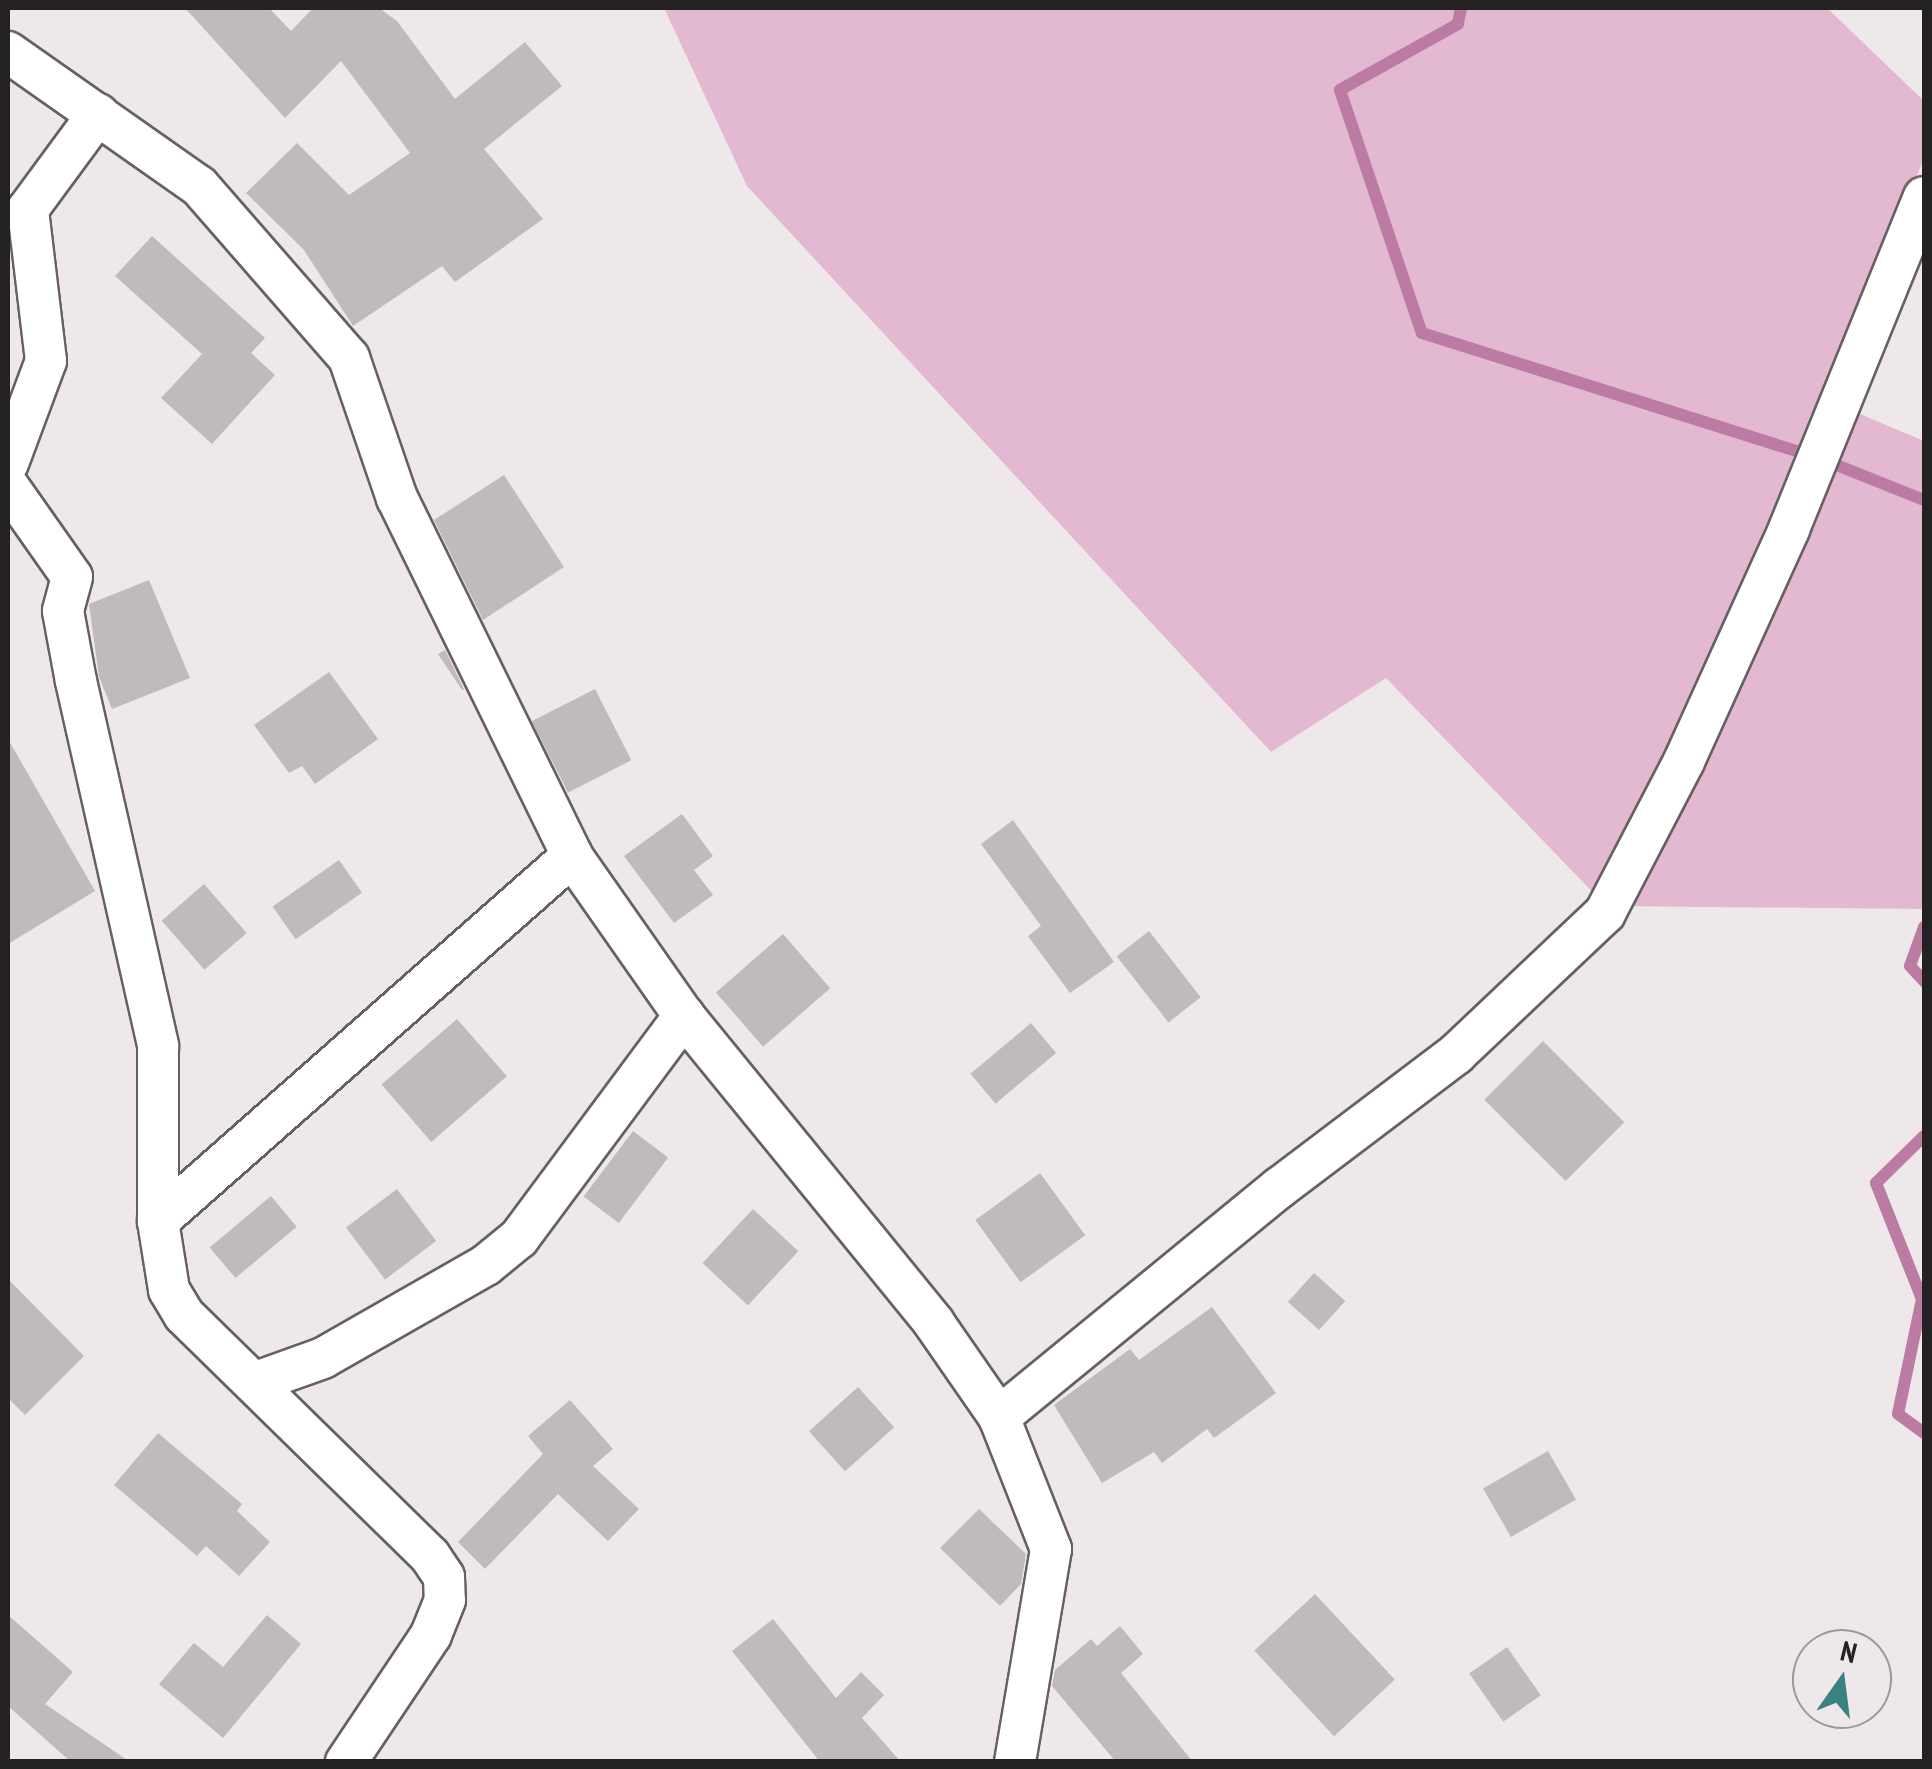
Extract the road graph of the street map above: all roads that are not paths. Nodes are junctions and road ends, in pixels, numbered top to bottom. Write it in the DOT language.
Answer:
graph roads {
  1 [pos="8,52"];
  2 [pos="98,114"];
  3 [pos="1924,197"];
  4 [pos="8,463"];
  5 [pos="8,486"];
  6 [pos="572,856"];
  7 [pos="684,1016"];
  8 [pos="158,1221"];
  9 [pos="256,1382"];
  10 [pos="999,1417"];
  11 [pos="346,1762"];
  12 [pos="1014,1762"];
  1 -- 2 [label="street"];
  2 -- 4 [label="street"];
  2 -- 6 [label="street"];
  3 -- 10 [label="street"];
  5 -- 8 [label="street"];
  6 -- 7 [label="street"];
  6 -- 8 [label="street"];
  7 -- 9 [label="street"];
  7 -- 10 [label="street"];
  8 -- 9 [label="street"];
  9 -- 11 [label="street"];
  10 -- 12 [label="street"];
}
